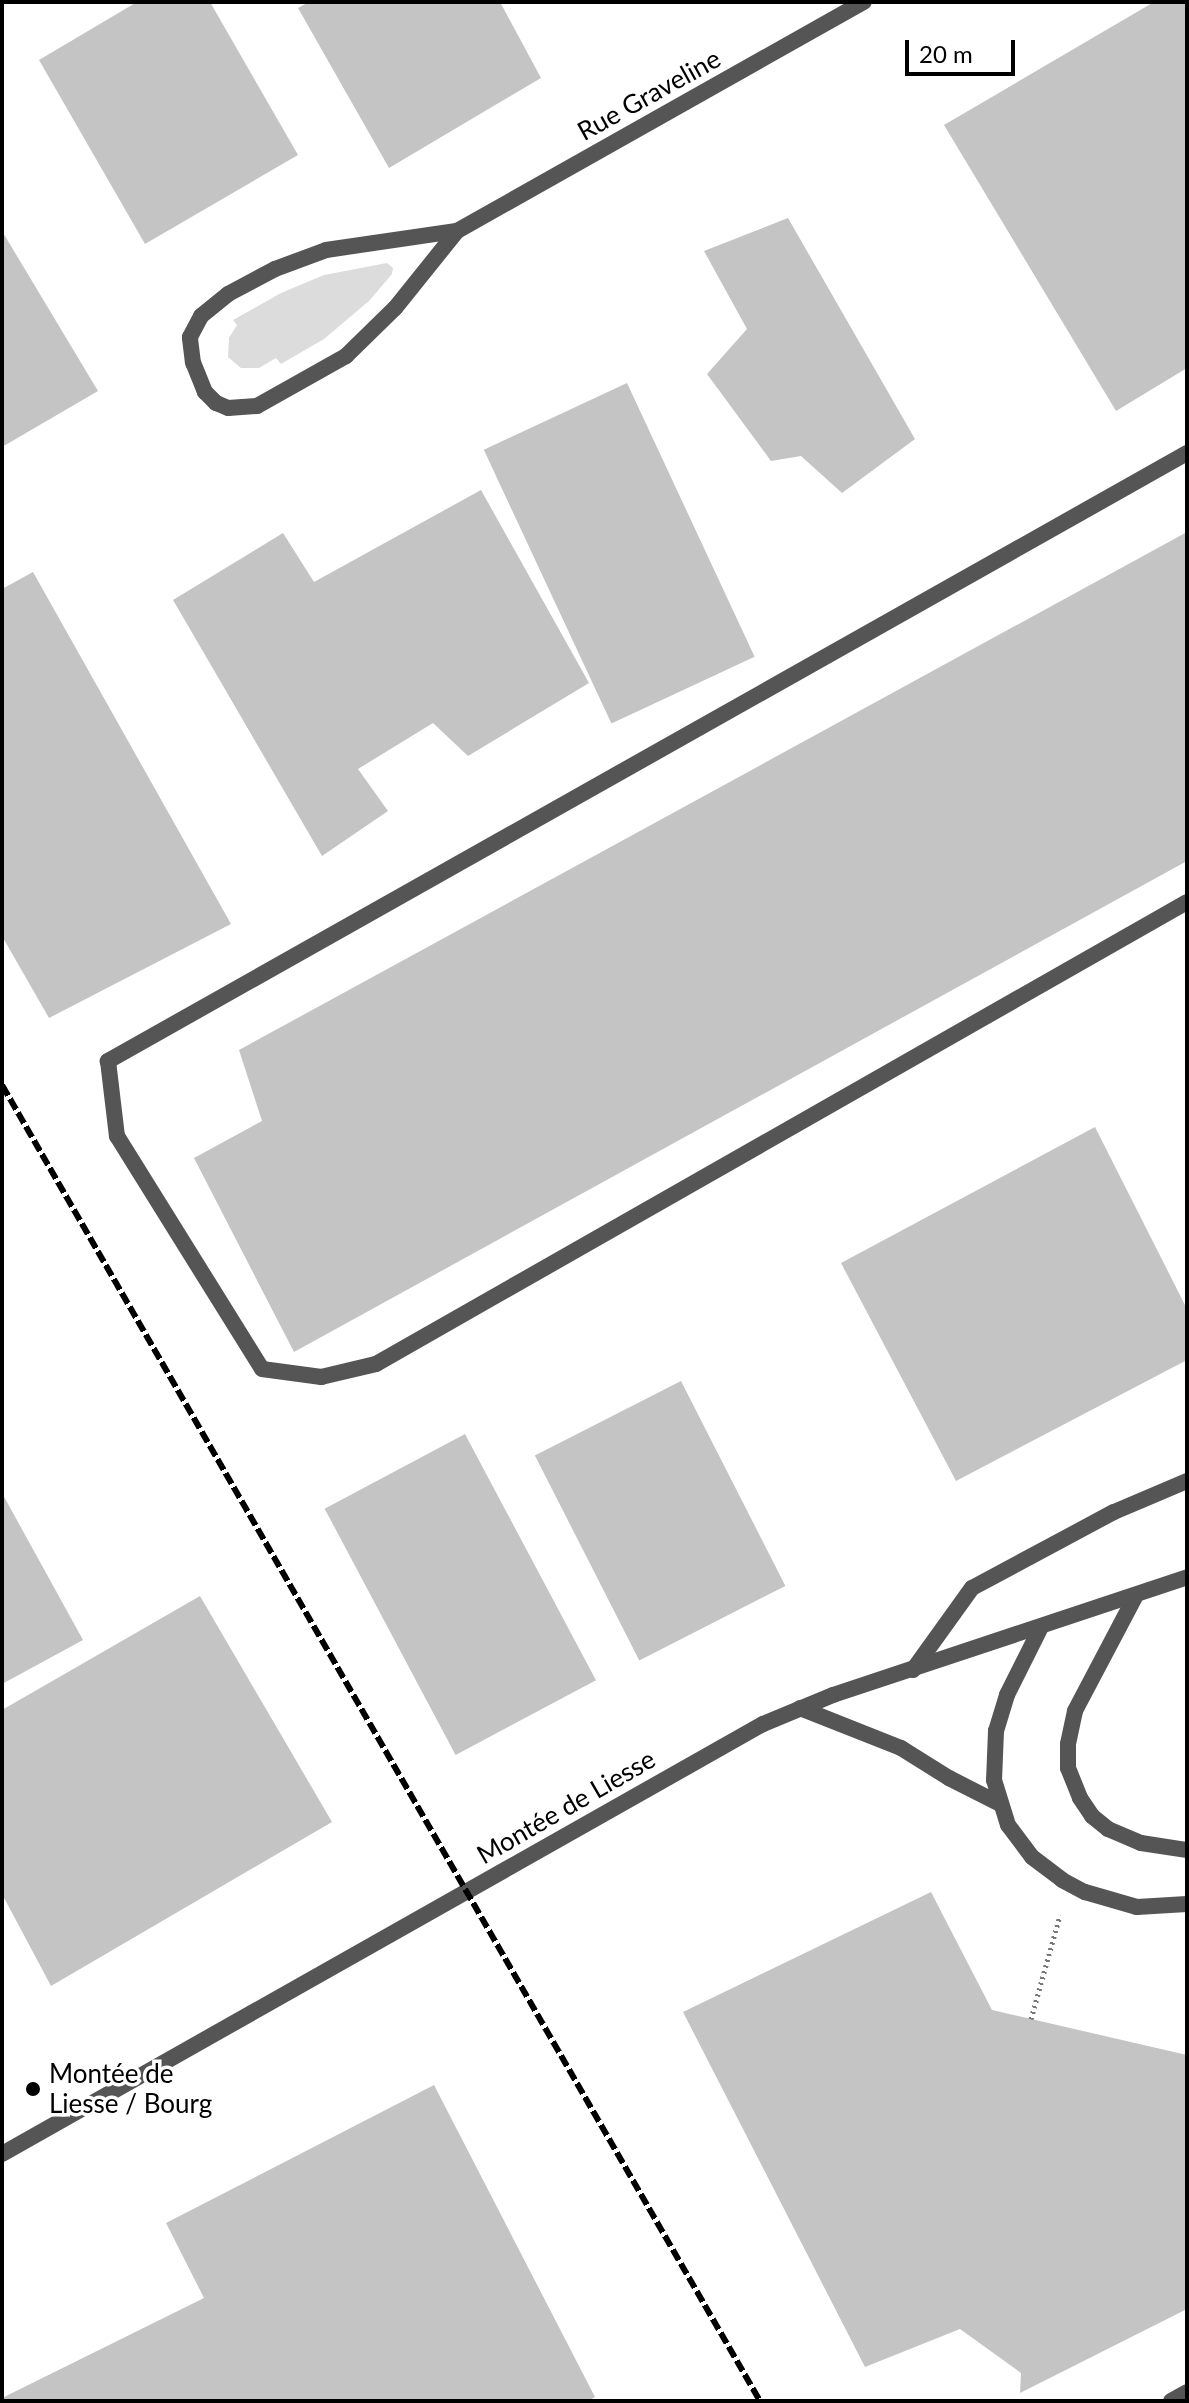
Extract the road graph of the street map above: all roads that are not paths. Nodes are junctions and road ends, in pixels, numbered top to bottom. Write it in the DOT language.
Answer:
graph roads {
  1 [pos="864,2"];
  2 [pos="457,231"];
  3 [pos="1187,453"];
  4 [pos="1187,902"];
  5 [pos="1187,1481"];
  6 [pos="1187,1577"];
  7 [pos="1135,1597"];
  8 [pos="1041,1627"];
  9 [pos="913,1670"];
  10 [pos="800,1708"];
  11 [pos="998,1803"];
  12 [pos="1187,1850"];
  13 [pos="1187,1904"];
  14 [pos="2,2154"];
  15 [pos="1187,2392"];
  16 [pos="1171,2401"];
  1 -- 2 [label="street, Rue Graveline"];
  2 -- 2 [label="street, Rue Graveline"];
  3 -- 4 [label="street"];
  5 -- 9 [label="street"];
  6 -- 7 [label="street, Montée de Liesse"];
  7 -- 8 [label="street, Montée de Liesse"];
  7 -- 12 [label="street"];
  8 -- 9 [label="street, Montée de Liesse"];
  8 -- 11 [label="street"];
  9 -- 10 [label="street, Montée de Liesse"];
  10 -- 11 [label="street"];
  10 -- 14 [label="street, Montée de Liesse"];
  11 -- 13 [label="street"];
  15 -- 16 [label="street"];
}
